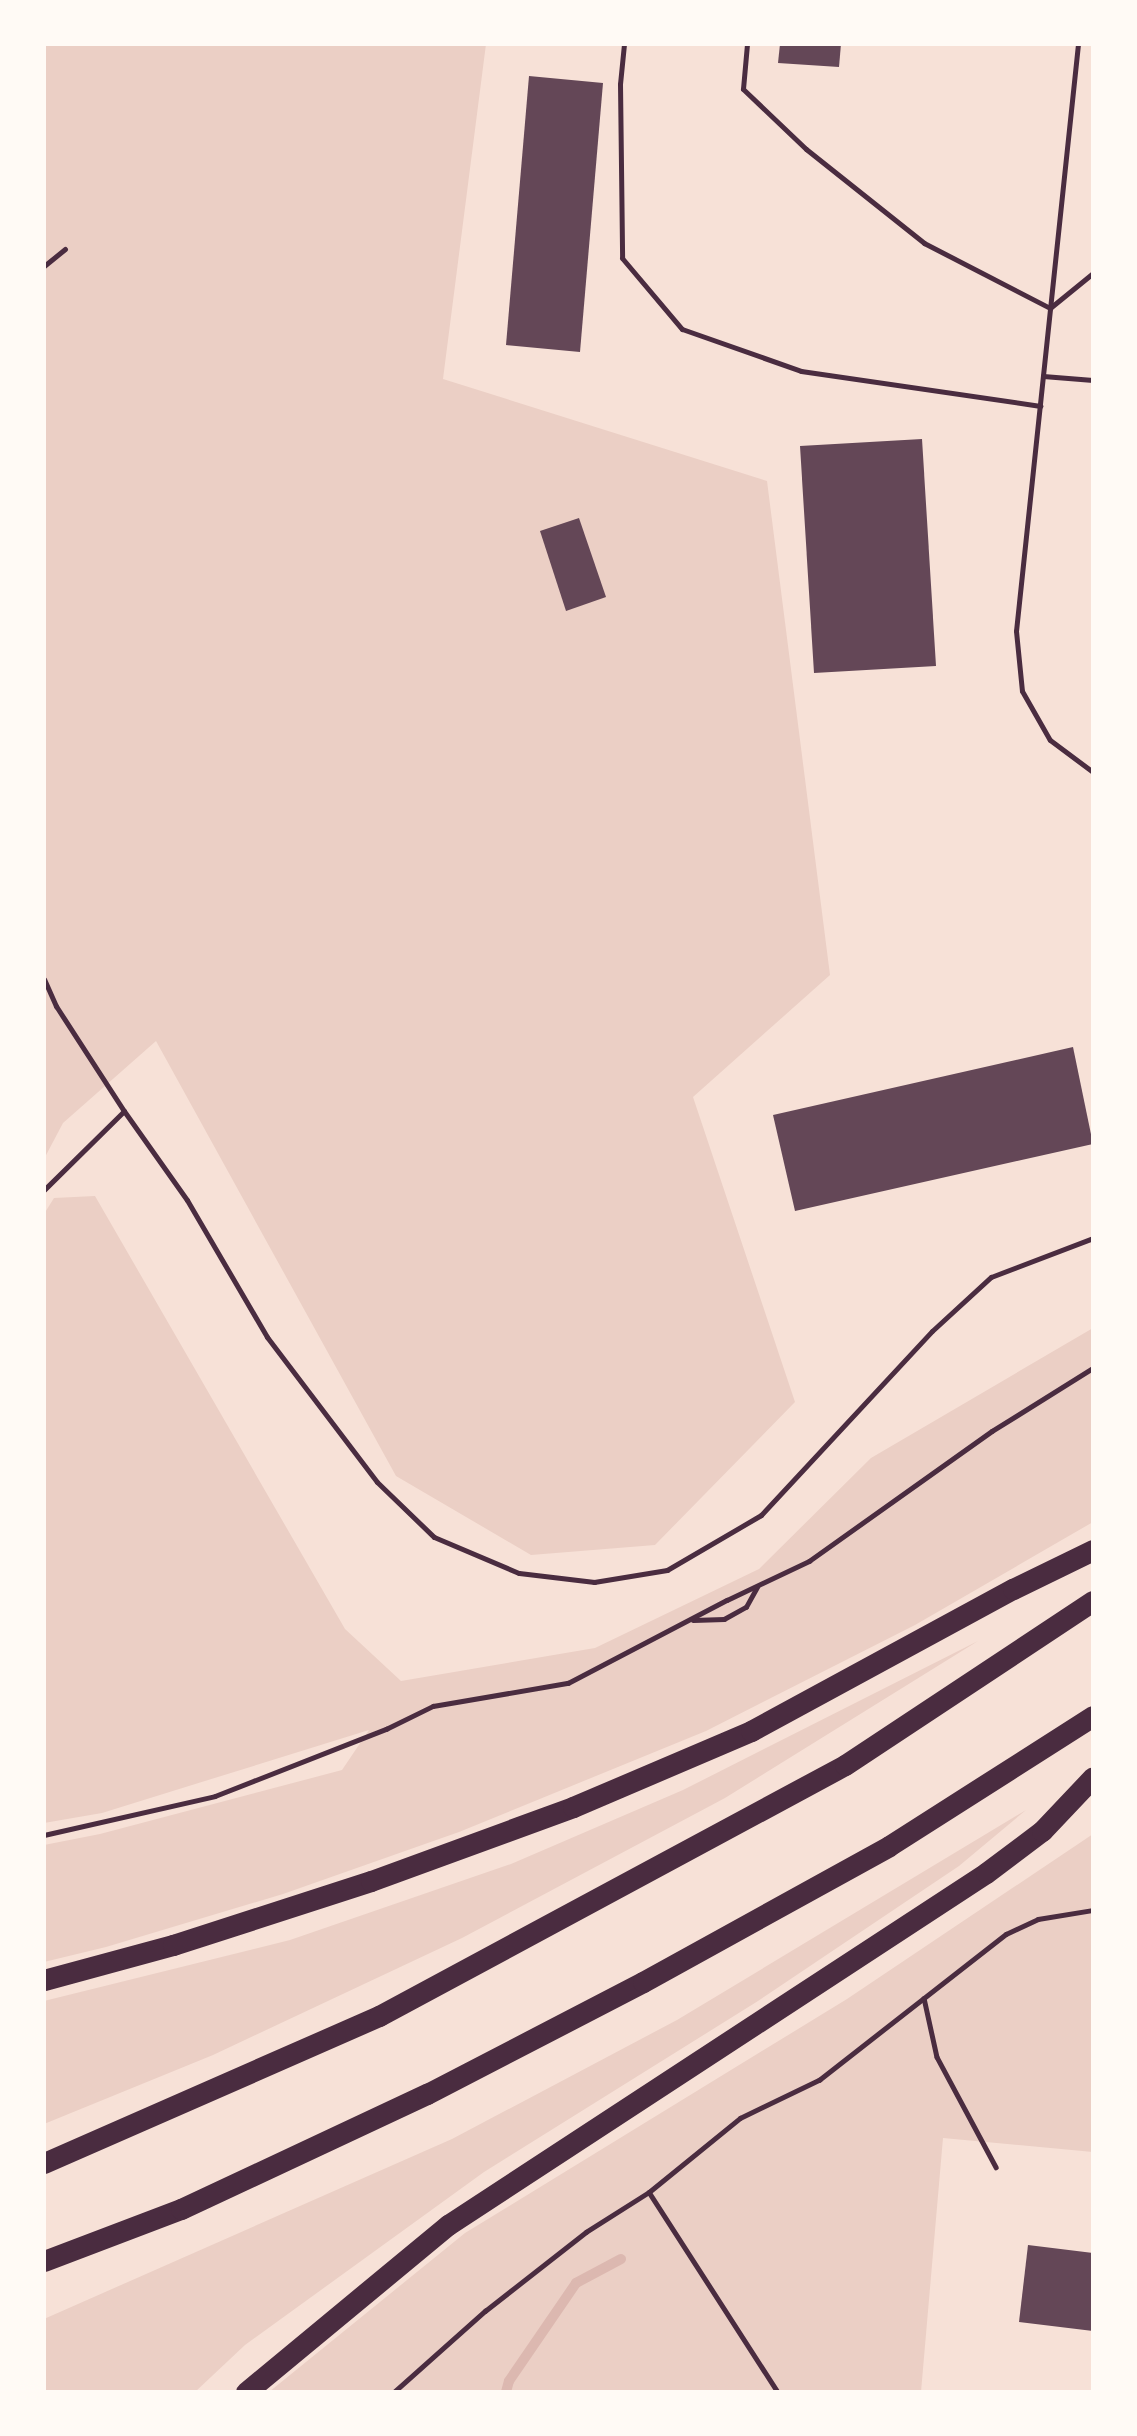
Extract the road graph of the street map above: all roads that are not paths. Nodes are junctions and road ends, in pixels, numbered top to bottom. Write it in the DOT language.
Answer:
graph roads {
  1 [pos="624,44"];
  2 [pos="747,44"];
  3 [pos="1078,44"];
  4 [pos="65,249"];
  5 [pos="44,266"];
  6 [pos="1093,273"];
  7 [pos="1050,308"];
  8 [pos="1043,376"];
  9 [pos="1093,380"];
  10 [pos="1040,406"];
  11 [pos="1093,772"];
  12 [pos="44,979"];
  13 [pos="124,1111"];
  14 [pos="44,1190"];
  15 [pos="1093,1238"];
  16 [pos="1093,1550"];
  17 [pos="1093,1601"];
  18 [pos="1093,1716"];
  19 [pos="1093,1777"];
  20 [pos="44,1980"];
  21 [pos="44,2163"];
  22 [pos="44,2261"];
  23 [pos="246,2392"];
  1 -- 10 [label="lane"];
  2 -- 7 [label="lane"];
  3 -- 7 [label="lane"];
  4 -- 5 [label="lane"];
  6 -- 7 [label="lane"];
  7 -- 8 [label="lane"];
  8 -- 9 [label="lane"];
  8 -- 10 [label="lane"];
  10 -- 11 [label="lane"];
  12 -- 13 [label="lane"];
  13 -- 14 [label="lane"];
  13 -- 15 [label="lane"];
  16 -- 20 [label="highway"];
  17 -- 21 [label="highway"];
  18 -- 22 [label="highway"];
  19 -- 23 [label="highway"];
}
